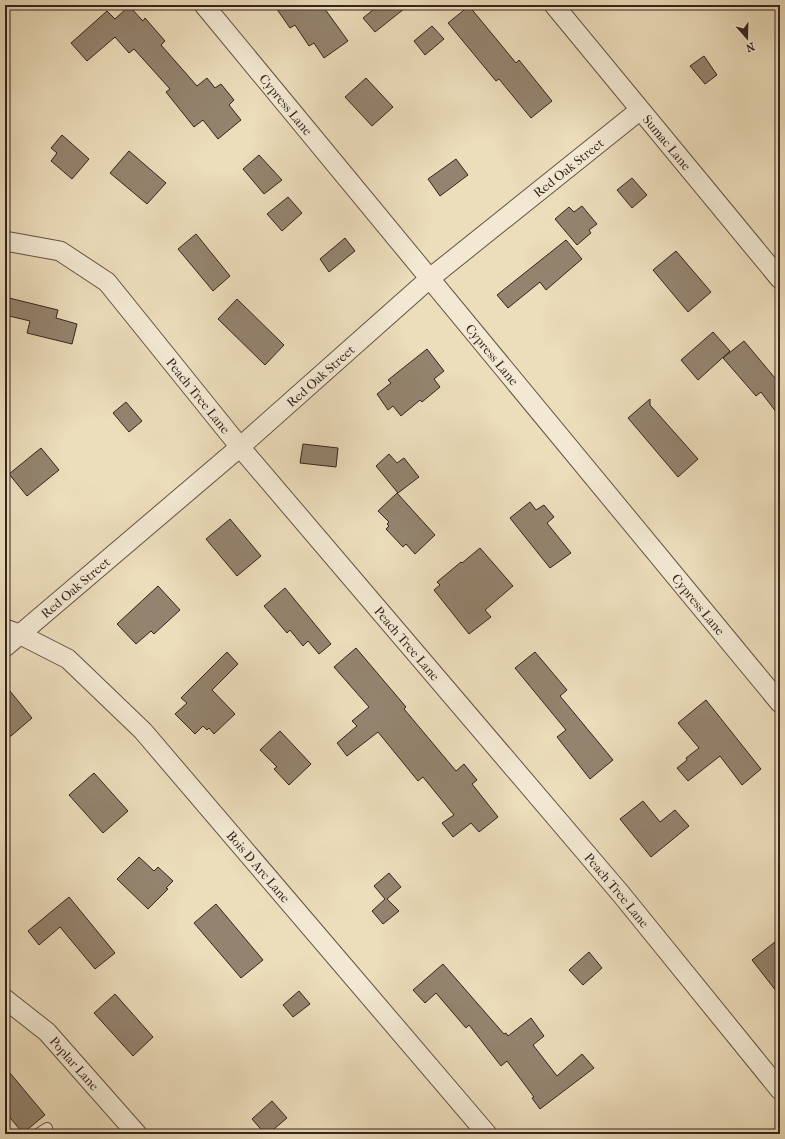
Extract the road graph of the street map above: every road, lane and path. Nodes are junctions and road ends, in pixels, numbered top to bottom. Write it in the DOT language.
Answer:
graph roads {
  1 [pos="204,5"];
  2 [pos="554,5"];
  3 [pos="640,110"];
  4 [pos="5,241"];
  5 [pos="780,279"];
  6 [pos="429,280"];
  7 [pos="240,447"];
  8 [pos="12,632"];
  9 [pos="5,647"];
  10 [pos="780,703"];
  11 [pos="5,999"];
  12 [pos="780,1090"];
  13 [pos="137,1134"];
  14 [pos="486,1134"];
  1 -- 6 [label="street, Cypress Lane"];
  2 -- 3 [label="street, Sumac Lane"];
  3 -- 5 [label="street, Sumac Lane"];
  3 -- 6 [label="street, Red Oak Street"];
  4 -- 7 [label="street, Peach Tree Lane"];
  6 -- 7 [label="street, Red Oak Street"];
  6 -- 10 [label="street, Cypress Lane"];
  7 -- 8 [label="street, Red Oak Street"];
  7 -- 12 [label="street, Peach Tree Lane"];
  8 -- 9 [label="street, Red Oak Street"];
  8 -- 14 [label="street, Bois D Arc Lane"];
  11 -- 13 [label="street, Poplar Lane"];
}
